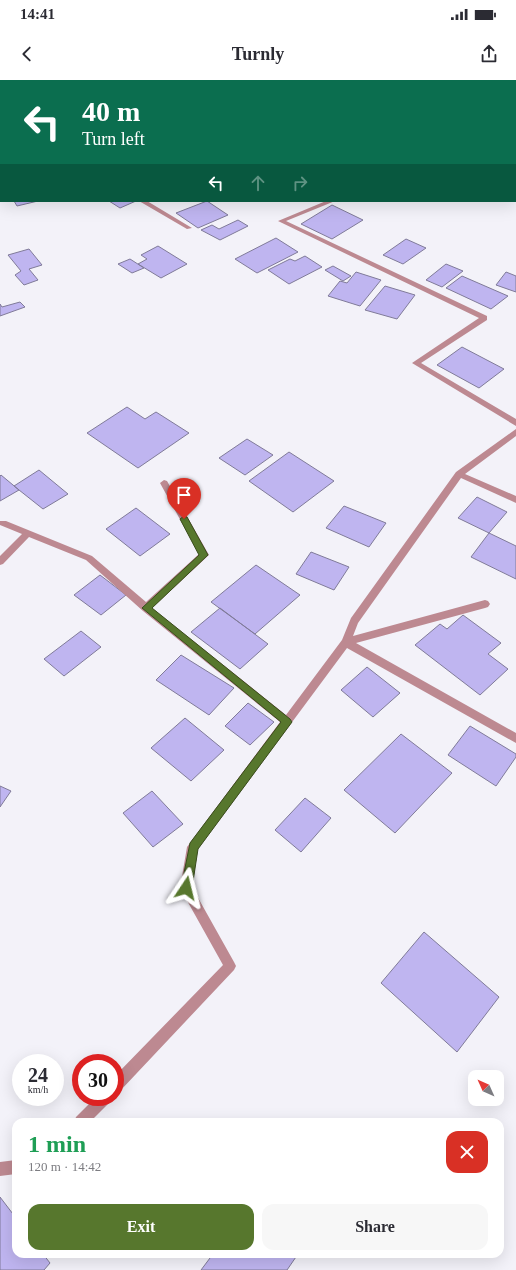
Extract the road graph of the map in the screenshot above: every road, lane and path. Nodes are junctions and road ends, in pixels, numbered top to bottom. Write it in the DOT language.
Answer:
graph roads {
  1 [pos="144,202"];
  2 [pos="329,202"];
  3 [pos="189,228"];
  4 [pos="516,423"];
  5 [pos="516,432"];
  6 [pos="459,474"];
  7 [pos="164,483"];
  8 [pos="516,500"];
  9 [pos="3,523"];
  10 [pos="28,533"];
  11 [pos="0,562"];
  12 [pos="485,604"];
  13 [pos="146,608"];
  14 [pos="346,642"];
  15 [pos="287,722"];
  16 [pos="516,738"];
  17 [pos="124,1077"];
  18 [pos="96,1106"];
  19 [pos="85,1118"];
  20 [pos="12,1168"];
  21 [pos="0,1169"];
  1 -- 3 [label="street"];
  2 -- 4 [label="street"];
  5 -- 6 [label="street"];
  6 -- 8 [label="street"];
  6 -- 14 [label="street"];
  7 -- 13 [label="street"];
  9 -- 10 [label="street"];
  10 -- 11 [label="street"];
  10 -- 13 [label="street"];
  12 -- 14 [label="street"];
  13 -- 15 [label="street"];
  14 -- 15 [label="street"];
  14 -- 16 [label="street"];
  15 -- 17 [label="street"];
  18 -- 19 [label="street"];
  20 -- 21 [label="street"];
}
